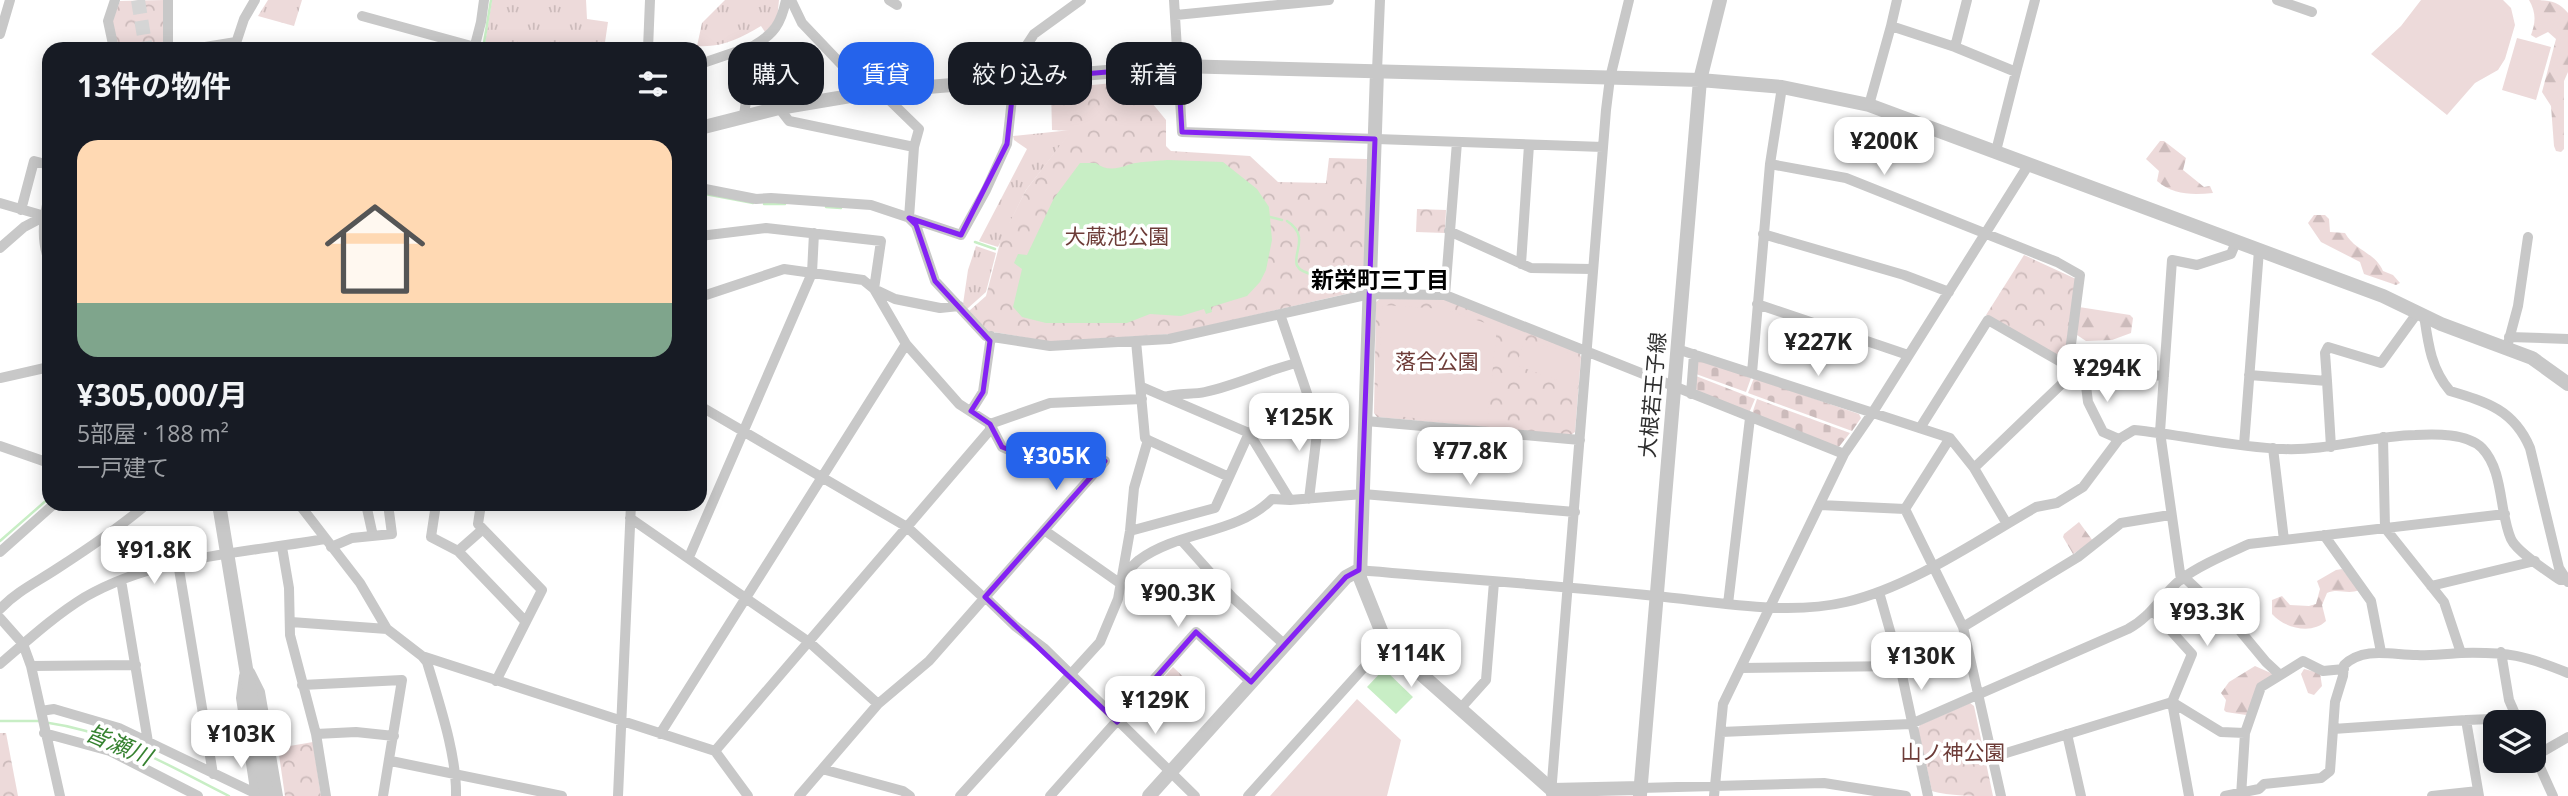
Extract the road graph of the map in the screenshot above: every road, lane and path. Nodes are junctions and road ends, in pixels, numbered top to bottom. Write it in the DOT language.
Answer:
graph roads {
  1 [pos="10,0"];
  2 [pos="115,0"];
  3 [pos="168,0"];
  4 [pos="255,0"];
  5 [pos="484,0"];
  6 [pos="650,0"];
  7 [pos="789,0"];
  8 [pos="1081,0"];
  9 [pos="1174,0"];
  10 [pos="1329,0"];
  11 [pos="1380,0"];
  12 [pos="1629,0"];
  13 [pos="1720,0"];
  14 [pos="1897,0"];
  15 [pos="1967,0"];
  16 [pos="2035,0"];
  17 [pos="2277,0"];
  18 [pos="2312,12"];
  19 [pos="1176,15"];
  20 [pos="362,16"];
  21 [pos="1891,26"];
  22 [pos="0,34"];
  23 [pos="112,42"];
  24 [pos="168,42"];
  25 [pos="236,42"];
  26 [pos="453,42"];
  27 [pos="476,42"];
  28 [pos="648,42"];
  29 [pos="760,42"];
  30 [pos="1029,42"];
  31 [pos="1177,42"];
  32 [pos="1955,47"];
  33 [pos="728,54"];
  34 [pos="838,61"];
  35 [pos="707,62"];
  36 [pos="1202,67"];
  37 [pos="1377,71"];
  38 [pos="2016,72"];
  39 [pos="1610,78"];
  40 [pos="1700,80"];
  41 [pos="1782,87"];
  42 [pos="838,99"];
  43 [pos="745,105"];
  44 [pos="894,105"];
  45 [pos="1011,105"];
  46 [pos="1180,105"];
  47 [pos="1869,105"];
  48 [pos="779,108"];
  49 [pos="744,116"];
  50 [pos="707,126"];
  51 [pos="1375,139"];
  52 [pos="1457,142"];
  53 [pos="1529,145"];
  54 [pos="914,147"];
  55 [pos="1603,147"];
  56 [pos="1996,151"];
  57 [pos="42,163"];
  58 [pos="1770,164"];
  59 [pos="2029,164"];
  60 [pos="707,189"];
  61 [pos="0,204"];
  62 [pos="21,210"];
  63 [pos="42,216"];
  64 [pos="909,218"];
  65 [pos="42,219"];
  66 [pos="1449,231"];
  67 [pos="814,233"];
  68 [pos="1763,234"];
  69 [pos="707,235"];
  70 [pos="1986,235"];
  71 [pos="2528,237"];
  72 [pos="2236,242"];
  73 [pos="0,248"];
  74 [pos="2259,250"];
  75 [pos="1521,264"];
  76 [pos="1592,269"];
  77 [pos="812,273"];
  78 [pos="874,289"];
  79 [pos="1949,292"];
  80 [pos="1370,294"];
  81 [pos="707,295"];
  82 [pos="1445,295"];
  83 [pos="1757,304"];
  84 [pos="959,306"];
  85 [pos="1280,314"];
  86 [pos="2421,314"];
  87 [pos="991,336"];
  88 [pos="2568,339"];
  89 [pos="1136,341"];
  90 [pos="2508,342"];
  91 [pos="906,344"];
  92 [pos="1677,349"];
  93 [pos="1587,352"];
  94 [pos="1694,354"];
  95 [pos="1908,355"];
  96 [pos="1296,363"];
  97 [pos="42,369"];
  98 [pos="2078,369"];
  99 [pos="1752,373"];
  100 [pos="2249,375"];
  101 [pos="2164,376"];
  102 [pos="0,378"];
  103 [pos="2327,381"];
  104 [pos="2568,383"];
  105 [pos="1674,387"];
  106 [pos="1142,393"];
  107 [pos="1691,394"];
  108 [pos="1165,397"];
  109 [pos="1311,405"];
  110 [pos="707,409"];
  111 [pos="971,411"];
  112 [pos="1873,412"];
  113 [pos="1751,418"];
  114 [pos="1366,421"];
  115 [pos="990,424"];
  116 [pos="1920,428"];
  117 [pos="744,432"];
  118 [pos="2160,432"];
  119 [pos="1249,433"];
  120 [pos="2383,437"];
  121 [pos="1950,438"];
  122 [pos="2119,439"];
  123 [pos="1148,440"];
  124 [pos="1580,440"];
  125 [pos="2244,444"];
  126 [pos="0,446"];
  127 [pos="2331,447"];
  128 [pos="2273,448"];
  129 [pos="1844,454"];
  130 [pos="42,461"];
  131 [pos="1974,468"];
  132 [pos="821,477"];
  133 [pos="1229,477"];
  134 [pos="1363,494"];
  135 [pos="1309,499"];
  136 [pos="1290,500"];
  137 [pos="1820,505"];
  138 [pos="1905,509"];
  139 [pos="46,511"];
  140 [pos="138,511"];
  141 [pos="220,511"];
  142 [pos="304,511"];
  143 [pos="368,511"];
  144 [pos="389,511"];
  145 [pos="435,511"];
  146 [pos="480,511"];
  147 [pos="631,511"];
  148 [pos="1574,512"];
  149 [pos="2505,514"];
  150 [pos="2170,515"];
  151 [pos="630,519"];
  152 [pos="2007,524"];
  153 [pos="907,527"];
  154 [pos="2385,528"];
  155 [pos="483,529"];
  156 [pos="1044,530"];
  157 [pos="1130,531"];
  158 [pos="2325,535"];
  159 [pos="373,536"];
  160 [pos="2284,540"];
  161 [pos="1182,541"];
  162 [pos="328,543"];
  163 [pos="282,547"];
  164 [pos="458,551"];
  165 [pos="0,552"];
  166 [pos="227,555"];
  167 [pos="689,557"];
  168 [pos="2535,561"];
  169 [pos="178,563"];
  170 [pos="1933,565"];
  171 [pos="1359,570"];
  172 [pos="2183,579"];
  173 [pos="121,580"];
  174 [pos="1122,580"];
  175 [pos="2567,581"];
  176 [pos="1494,582"];
  177 [pos="2431,586"];
  178 [pos="1569,587"];
  179 [pos="1879,592"];
  180 [pos="1657,596"];
  181 [pos="747,597"];
  182 [pos="985,597"];
  183 [pos="1728,604"];
  184 [pos="1771,606"];
  185 [pos="0,609"];
  186 [pos="2153,611"];
  187 [pos="0,618"];
  188 [pos="524,621"];
  189 [pos="290,622"];
  190 [pos="1963,627"];
  191 [pos="387,629"];
  192 [pos="809,642"];
  193 [pos="1386,643"];
  194 [pos="23,644"];
  195 [pos="1284,645"];
  196 [pos="2381,652"];
  197 [pos="2501,652"];
  198 [pos="2461,653"];
  199 [pos="422,656"];
  200 [pos="246,663"];
  201 [pos="0,664"];
  202 [pos="136,665"];
  203 [pos="31,666"];
  204 [pos="1900,666"];
  205 [pos="1741,668"];
  206 [pos="2344,669"];
  207 [pos="2568,673"];
  208 [pos="1070,675"];
  209 [pos="2280,675"];
  210 [pos="496,681"];
  211 [pos="1251,682"];
  212 [pos="302,685"];
  213 [pos="1978,695"];
  214 [pos="2172,702"];
  215 [pos="878,704"];
  216 [pos="1460,709"];
  217 [pos="2514,710"];
  218 [pos="41,711"];
  219 [pos="621,720"];
  220 [pos="2466,720"];
  221 [pos="2483,720"];
  222 [pos="1117,722"];
  223 [pos="1911,723"];
  224 [pos="2333,729"];
  225 [pos="1721,732"];
  226 [pos="44,733"];
  227 [pos="2245,733"];
  228 [pos="316,734"];
  229 [pos="660,734"];
  230 [pos="2067,734"];
  231 [pos="394,736"];
  232 [pos="2568,737"];
  233 [pos="148,742"];
  234 [pos="2546,749"];
  235 [pos="715,751"];
  236 [pos="1993,757"];
  237 [pos="391,761"];
  238 [pos="822,769"];
  239 [pos="1171,772"];
  240 [pos="2542,773"];
  241 [pos="213,774"];
  242 [pos="453,775"];
  243 [pos="1798,783"];
  244 [pos="1824,783"];
  245 [pos="1714,790"];
  246 [pos="1640,792"];
  247 [pos="1551,793"];
  248 [pos="2479,793"];
  249 [pos="1879,794"];
  250 [pos="260,795"];
  251 [pos="963,795"];
  252 [pos="2241,795"];
  253 [pos="60,796"];
  254 [pos="198,796"];
  255 [pos="278,796"];
  256 [pos="326,796"];
  257 [pos="383,796"];
  258 [pos="456,796"];
  259 [pos="562,796"];
  260 [pos="618,796"];
  261 [pos="748,796"];
  262 [pos="799,796"];
  263 [pos="909,796"];
  264 [pos="1050,796"];
  265 [pos="1149,796"];
  266 [pos="1195,796"];
  267 [pos="1248,796"];
  268 [pos="1797,796"];
  269 [pos="1826,796"];
  270 [pos="1906,796"];
  271 [pos="1928,796"];
  272 [pos="2001,796"];
  273 [pos="2081,796"];
  274 [pos="2189,796"];
  275 [pos="2225,796"];
  276 [pos="2432,796"];
  277 [pos="2553,796"];
  1 -- 22 [label="street"];
  2 -- 23 [label="street"];
  3 -- 24 [label="street"];
  4 -- 25 [label="street"];
  5 -- 27 [label="street"];
  6 -- 28 [label="street"];
  7 -- 29 [label="street"];
  7 -- 34 [label="street"];
  8 -- 30 [label="street"];
  9 -- 19 [label="street"];
  10 -- 19 [label="street"];
  11 -- 37 [label="street"];
  12 -- 39 [label="street"];
  13 -- 40 [label="street, 大根若王子線"];
  14 -- 21 [label="street"];
  15 -- 32 [label="street"];
  16 -- 38 [label="street"];
  17 -- 18 [label="street"];
  19 -- 31 [label="street"];
  20 -- 26 [label="street"];
  21 -- 32 [label="street"];
  21 -- 47 [label="street"];
  32 -- 38 [label="street"];
  33 -- 35 [label="street"];
  36 -- 37 [label="street"];
  37 -- 39 [label="street"];
  37 -- 51 [label="street"];
  38 -- 56 [label="street"];
  39 -- 40 [label="street"];
  39 -- 55 [label="street"];
  40 -- 41 [label="street"];
  40 -- 92 [label="street, 大根若王子線"];
  41 -- 47 [label="street"];
  41 -- 58 [label="street"];
  42 -- 48 [label="street"];
  43 -- 49 [label="street"];
  44 -- 54 [label="street"];
  45 -- 64 [label="street"];
  46 -- 51 [label="street"];
  47 -- 56 [label="street"];
  48 -- 49 [label="street"];
  48 -- 54 [label="street"];
  49 -- 50 [label="street"];
  51 -- 52 [label="street"];
  51 -- 80 [label="street"];
  52 -- 53 [label="street"];
  52 -- 66 [label="street"];
  53 -- 55 [label="street"];
  53 -- 75 [label="street"];
  54 -- 64 [label="street"];
  55 -- 76 [label="street"];
  56 -- 59 [label="street"];
  57 -- 62 [label="street"];
  58 -- 68 [label="street"];
  58 -- 70 [label="street"];
  59 -- 70 [label="street"];
  59 -- 72 [label="street"];
  60 -- 64 [label="street"];
  61 -- 62 [label="street"];
  62 -- 63 [label="street"];
  64 -- 84 [label="street"];
  65 -- 73 [label="street"];
  66 -- 75 [label="street"];
  66 -- 82 [label="street"];
  67 -- 69 [label="street"];
  67 -- 77 [label="street"];
  67 -- 78 [label="street"];
  68 -- 79 [label="street"];
  68 -- 83 [label="street"];
  70 -- 79 [label="street"];
  70 -- 98 [label="street"];
  71 -- 90 [label="street"];
  72 -- 74 [label="street"];
  72 -- 101 [label="street"];
  74 -- 86 [label="street"];
  74 -- 100 [label="street"];
  75 -- 76 [label="street"];
  76 -- 93 [label="street"];
  77 -- 78 [label="street"];
  77 -- 81 [label="street"];
  77 -- 117 [label="street"];
  78 -- 84 [label="street"];
  78 -- 91 [label="street"];
  79 -- 95 [label="street"];
  80 -- 82 [label="street"];
  80 -- 85 [label="street"];
  80 -- 114 [label="street"];
  82 -- 93 [label="street"];
  83 -- 95 [label="street"];
  83 -- 99 [label="street"];
  84 -- 87 [label="street"];
  85 -- 89 [label="street"];
  85 -- 96 [label="street"];
  86 -- 90 [label="street"];
  86 -- 103 [label="street"];
  86 -- 175 [label="street"];
  87 -- 89 [label="street"];
  87 -- 111 [label="street"];
  88 -- 90 [label="street"];
  89 -- 106 [label="street"];
  90 -- 104 [label="street"];
  91 -- 111 [label="street"];
  91 -- 132 [label="street"];
  92 -- 94 [label="street"];
  92 -- 105 [label="street, 大根若王子線"];
  93 -- 105 [label="street"];
  93 -- 124 [label="street"];
  94 -- 99 [label="street"];
  94 -- 107 [label="street"];
  95 -- 112 [label="street"];
  96 -- 108 [label="street"];
  96 -- 109 [label="street"];
  97 -- 102 [label="street"];
  98 -- 101 [label="street"];
  98 -- 116 [label="street"];
  98 -- 122 [label="street"];
  98 -- 131 [label="street"];
  99 -- 112 [label="street"];
  100 -- 103 [label="street"];
  100 -- 125 [label="street"];
  101 -- 118 [label="street"];
  103 -- 127 [label="street"];
  105 -- 107 [label="street"];
  105 -- 180 [label="street, 大根若王子線"];
  106 -- 108 [label="street"];
  106 -- 115 [label="street"];
  106 -- 123 [label="street"];
  107 -- 113 [label="street"];
  108 -- 119 [label="street"];
  109 -- 119 [label="street"];
  109 -- 135 [label="street"];
  110 -- 117 [label="street"];
  111 -- 115 [label="street"];
  112 -- 116 [label="street"];
  112 -- 129 [label="street"];
  113 -- 129 [label="street"];
  113 -- 183 [label="street"];
  114 -- 124 [label="street"];
  114 -- 134 [label="street"];
  115 -- 153 [label="street"];
  115 -- 156 [label="street"];
  116 -- 121 [label="street"];
  117 -- 132 [label="street"];
  117 -- 167 [label="street"];
  118 -- 122 [label="street"];
  118 -- 125 [label="street"];
  118 -- 150 [label="street"];
  119 -- 133 [label="street"];
  119 -- 136 [label="street"];
  120 -- 127 [label="street"];
  120 -- 149 [label="street"];
  120 -- 154 [label="street"];
  121 -- 131 [label="street"];
  121 -- 138 [label="street"];
  122 -- 152 [label="street"];
  123 -- 133 [label="street"];
  123 -- 157 [label="street"];
  124 -- 148 [label="street"];
  125 -- 128 [label="street"];
  126 -- 130 [label="street"];
  127 -- 128 [label="street"];
  128 -- 160 [label="street"];
  129 -- 137 [label="street"];
  131 -- 152 [label="street"];
  132 -- 153 [label="street"];
  132 -- 181 [label="street"];
  133 -- 157 [label="street"];
  134 -- 135 [label="street"];
  134 -- 148 [label="street"];
  134 -- 171 [label="street"];
  135 -- 136 [label="street"];
  136 -- 161 [label="street"];
  137 -- 138 [label="street"];
  137 -- 184 [label="street"];
  138 -- 170 [label="street"];
  139 -- 165 [label="street"];
  140 -- 185 [label="street"];
  141 -- 166 [label="street"];
  142 -- 162 [label="street"];
  143 -- 159 [label="street"];
  144 -- 159 [label="street"];
  145 -- 164 [label="street"];
  146 -- 155 [label="street"];
  147 -- 151 [label="street"];
  148 -- 178 [label="street"];
  149 -- 154 [label="street"];
  149 -- 168 [label="street"];
  150 -- 172 [label="street"];
  150 -- 190 [label="street"];
  151 -- 167 [label="street"];
  151 -- 219 [label="street"];
  152 -- 170 [label="street"];
  153 -- 182 [label="street"];
  153 -- 192 [label="street"];
  154 -- 158 [label="street"];
  154 -- 177 [label="street"];
  155 -- 164 [label="street"];
  155 -- 188 [label="street"];
  156 -- 174 [label="street"];
  156 -- 182 [label="street"];
  157 -- 174 [label="street"];
  158 -- 160 [label="street"];
  158 -- 196 [label="street"];
  159 -- 162 [label="street"];
  160 -- 172 [label="street"];
  161 -- 174 [label="street"];
  161 -- 195 [label="street"];
  162 -- 163 [label="street"];
  162 -- 191 [label="street"];
  163 -- 166 [label="street"];
  163 -- 189 [label="street"];
  164 -- 188 [label="street"];
  166 -- 169 [label="street"];
  166 -- 200 [label="street"];
  167 -- 181 [label="street"];
  168 -- 175 [label="street"];
  168 -- 177 [label="street"];
  169 -- 173 [label="street"];
  169 -- 241 [label="street"];
  170 -- 179 [label="street"];
  170 -- 190 [label="street"];
  171 -- 176 [label="street"];
  171 -- 193 [label="street"];
  171 -- 195 [label="street"];
  172 -- 186 [label="street"];
  172 -- 209 [label="street"];
  173 -- 194 [label="street"];
  173 -- 202 [label="street"];
  174 -- 208 [label="street"];
  176 -- 178 [label="street"];
  176 -- 216 [label="street"];
  177 -- 198 [label="street"];
  178 -- 180 [label="street"];
  178 -- 247 [label="street"];
  179 -- 184 [label="street"];
  179 -- 204 [label="street"];
  180 -- 183 [label="street"];
  180 -- 246 [label="street, 大根若王子線"];
  181 -- 192 [label="street"];
  181 -- 229 [label="street"];
  182 -- 208 [label="street"];
  182 -- 215 [label="street"];
  183 -- 184 [label="street"];
  184 -- 205 [label="street"];
  186 -- 213 [label="street"];
  186 -- 214 [label="street"];
  187 -- 194 [label="street"];
  188 -- 210 [label="street"];
  189 -- 191 [label="street"];
  189 -- 212 [label="street"];
  190 -- 213 [label="street"];
  191 -- 199 [label="street"];
  192 -- 215 [label="street"];
  192 -- 235 [label="street"];
  193 -- 216 [label="street"];
  193 -- 267 [label="street"];
  194 -- 201 [label="street"];
  194 -- 203 [label="street"];
  195 -- 211 [label="street"];
  196 -- 198 [label="street"];
  196 -- 206 [label="street"];
  197 -- 198 [label="street"];
  197 -- 207 [label="street"];
  197 -- 217 [label="street"];
  199 -- 210 [label="street"];
  199 -- 242 [label="street"];
  200 -- 250 [label="street"];
  200 -- 250 [label="street"];
  200 -- 255 [label="street"];
  202 -- 203 [label="street"];
  202 -- 233 [label="street"];
  203 -- 218 [label="street"];
  204 -- 205 [label="street"];
  204 -- 223 [label="street"];
  205 -- 225 [label="street"];
  206 -- 209 [label="street"];
  206 -- 224 [label="street"];
  208 -- 222 [label="street"];
  208 -- 251 [label="street"];
  209 -- 227 [label="street"];
  210 -- 219 [label="street"];
  211 -- 222 [label="street"];
  211 -- 239 [label="street"];
  212 -- 228 [label="street"];
  212 -- 231 [label="street"];
  213 -- 223 [label="street"];
  213 -- 236 [label="street"];
  214 -- 227 [label="street"];
  214 -- 230 [label="street"];
  214 -- 274 [label="street"];
  215 -- 238 [label="street"];
  216 -- 247 [label="street"];
  218 -- 226 [label="street"];
  218 -- 233 [label="street"];
  219 -- 229 [label="street"];
  219 -- 260 [label="street"];
  220 -- 221 [label="street"];
  220 -- 224 [label="street"];
  220 -- 248 [label="street"];
  222 -- 239 [label="street"];
  222 -- 264 [label="street"];
  223 -- 225 [label="street"];
  223 -- 271 [label="street"];
  224 -- 252 [label="street"];
  225 -- 245 [label="street"];
  226 -- 253 [label="street"];
  226 -- 254 [label="street"];
  227 -- 252 [label="street"];
  228 -- 231 [label="street"];
  228 -- 256 [label="street"];
  229 -- 235 [label="street"];
  230 -- 236 [label="street"];
  230 -- 273 [label="street"];
  231 -- 237 [label="street"];
  232 -- 234 [label="street"];
  233 -- 241 [label="street"];
  235 -- 261 [label="street"];
  236 -- 272 [label="street"];
  237 -- 242 [label="street"];
  237 -- 257 [label="street"];
  238 -- 262 [label="street"];
  238 -- 263 [label="street"];
  239 -- 265 [label="street"];
  239 -- 266 [label="street"];
  240 -- 277 [label="street"];
  241 -- 250 [label="street"];
  242 -- 258 [label="street"];
  242 -- 259 [label="street"];
  243 -- 244 [label="street"];
  243 -- 245 [label="street"];
  243 -- 268 [label="street"];
  244 -- 249 [label="street"];
  244 -- 269 [label="street"];
  245 -- 246 [label="street"];
  246 -- 247 [label="street"];
  248 -- 276 [label="street"];
  249 -- 270 [label="street"];
  252 -- 275 [label="street"];
}
